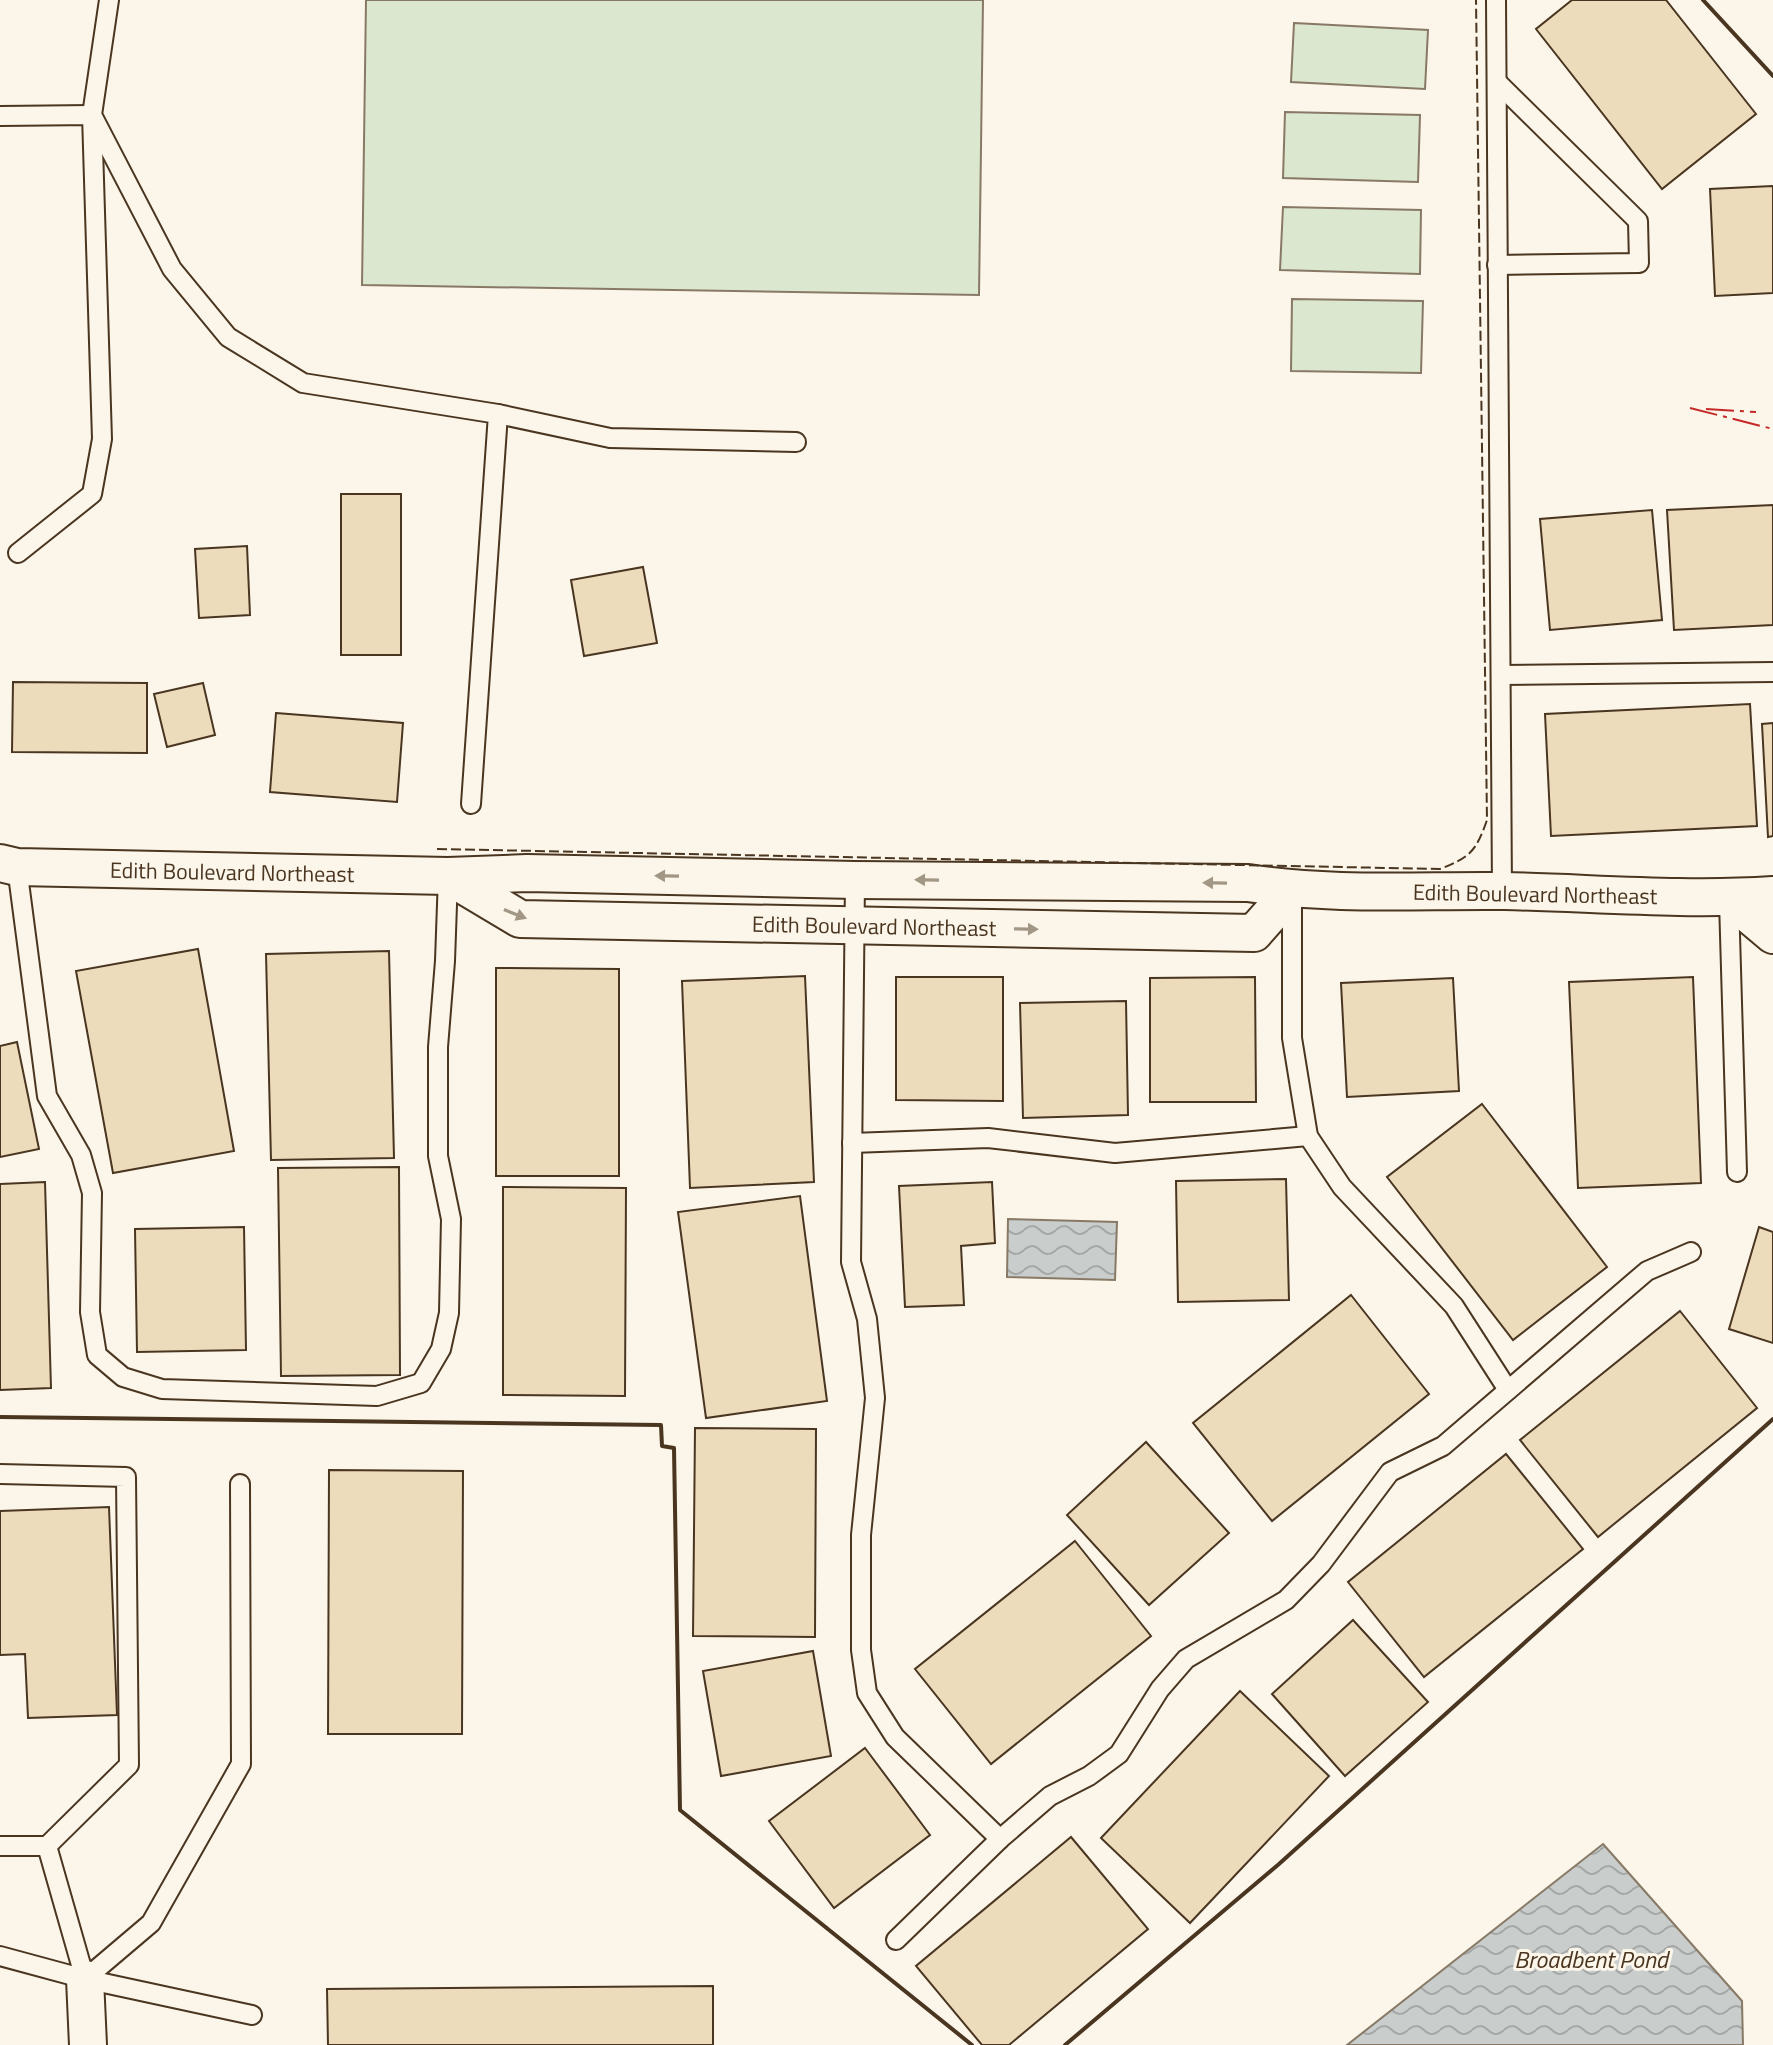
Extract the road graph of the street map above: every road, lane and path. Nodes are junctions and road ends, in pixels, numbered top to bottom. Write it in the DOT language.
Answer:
graph roads {
  1 [pos="109,0"];
  2 [pos="1496,0"];
  3 [pos="1497,82"];
  4 [pos="92,115"];
  5 [pos="0,116"];
  6 [pos="1497,265"];
  7 [pos="498,414"];
  8 [pos="796,442"];
  9 [pos="18,553"];
  10 [pos="1773,672"];
  11 [pos="1501,675"];
  12 [pos="471,804"];
  13 [pos="6,874"];
  14 [pos="448,876"];
  15 [pos="855,880"];
  16 [pos="1292,890"];
  17 [pos="1502,891"];
  18 [pos="1773,895"];
  19 [pos="1729,898"];
  20 [pos="855,926"];
  21 [pos="1773,935"];
  22 [pos="1308,1136"];
  23 [pos="852,1143"];
  24 [pos="1737,1172"];
  25 [pos="1691,1252"];
  26 [pos="1508,1390"];
  27 [pos="0,1474"];
  28 [pos="240,1484"];
  29 [pos="1000,1839"];
  30 [pos="0,1846"];
  31 [pos="47,1846"];
  32 [pos="896,1940"];
  33 [pos="0,1956"];
  34 [pos="85,1979"];
  35 [pos="252,2015"];
  36 [pos="88,2045"];
  1 -- 4 [label="lane"];
  2 -- 3 [label="lane"];
  3 -- 6 [label="lane"];
  3 -- 6 [label="lane"];
  4 -- 5 [label="lane"];
  4 -- 7 [label="lane"];
  4 -- 9 [label="lane"];
  6 -- 11 [label="lane"];
  7 -- 8 [label="lane"];
  7 -- 12 [label="lane"];
  10 -- 11 [label="lane"];
  11 -- 17 [label="lane"];
  13 -- 14 [label="street, Edith Boulevard Northeast"];
  13 -- 14 [label="lane"];
  15 -- 14 [label="street, Edith Boulevard Northeast, one-way"];
  14 -- 20 [label="street, Edith Boulevard Northeast, one-way"];
  16 -- 15 [label="street, Edith Boulevard Northeast, one-way"];
  15 -- 20 [label="lane"];
  16 -- 17 [label="street, Edith Boulevard Northeast"];
  20 -- 16 [label="street, Edith Boulevard Northeast, one-way"];
  16 -- 22 [label="lane"];
  17 -- 19 [label="street, Edith Boulevard Northeast"];
  18 -- 19 [label="street, Edith Boulevard Northeast"];
  19 -- 21 [label="street"];
  19 -- 24 [label="lane"];
  20 -- 23 [label="lane"];
  22 -- 23 [label="lane"];
  22 -- 26 [label="lane"];
  23 -- 29 [label="lane"];
  25 -- 26 [label="lane"];
  26 -- 29 [label="lane"];
  27 -- 31 [label="lane"];
  28 -- 34 [label="lane"];
  29 -- 32 [label="lane"];
  30 -- 31 [label="lane"];
  31 -- 34 [label="lane"];
  33 -- 34 [label="lane"];
  34 -- 35 [label="lane"];
  34 -- 36 [label="street"];
}
